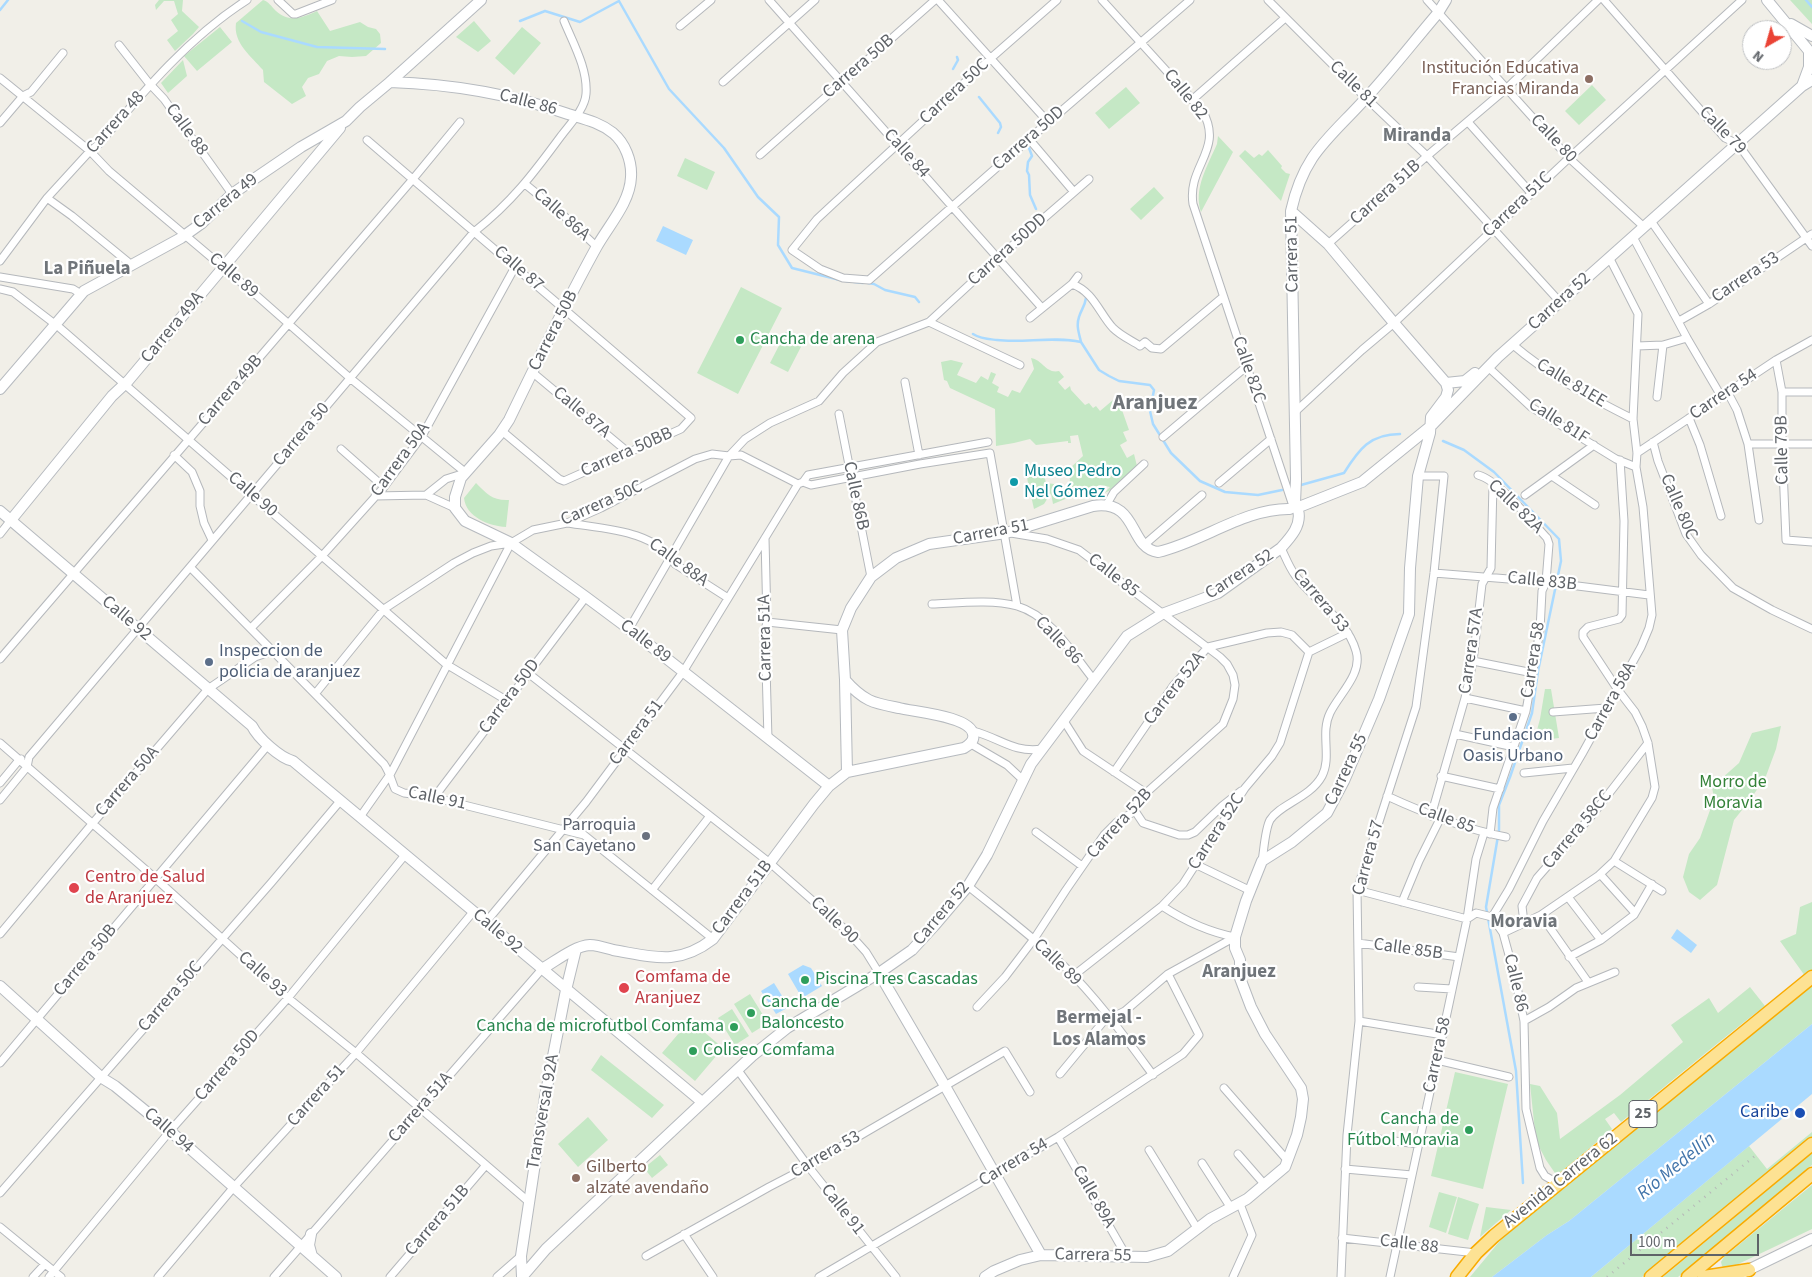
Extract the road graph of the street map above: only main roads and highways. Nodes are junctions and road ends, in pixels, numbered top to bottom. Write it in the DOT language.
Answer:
graph roads {
  1 [pos="1812,977"];
  2 [pos="1812,1144"];
  3 [pos="1812,1174"];
  4 [pos="1749,1270"];
  5 [pos="1457,1277"];
  6 [pos="1652,1277"];
  7 [pos="1688,1277"];
  8 [pos="1704,1277"];
  1 -- 5 [label="highway, Avenida Carrera 62 / 25"];
  2 -- 6 [label="highway"];
  3 -- 7 [label="highway"];
  4 -- 8 [label="highway"];
}
